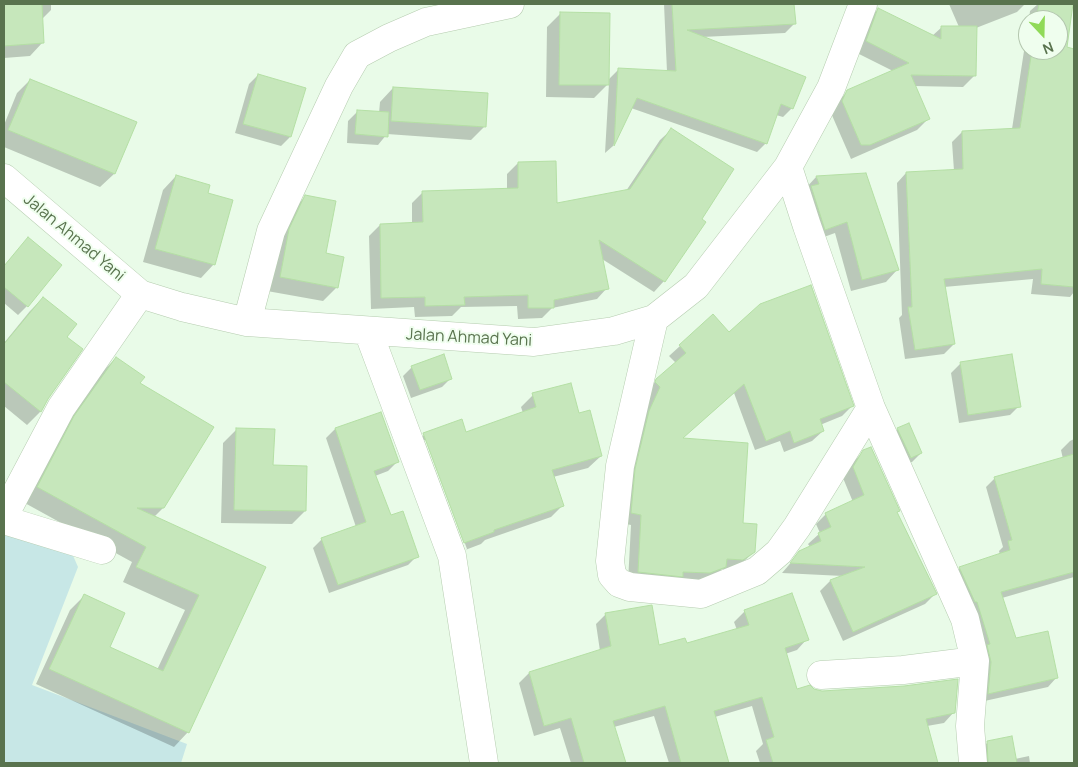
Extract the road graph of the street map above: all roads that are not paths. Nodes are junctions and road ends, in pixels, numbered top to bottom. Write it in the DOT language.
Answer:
graph roads {
  1 [pos="510,4"];
  2 [pos="864,4"];
  3 [pos="788,167"];
  4 [pos="4,178"];
  5 [pos="140,294"];
  6 [pos="654,319"];
  7 [pos="247,322"];
  8 [pos="368,331"];
  9 [pos="871,408"];
  10 [pos="4,516"];
  11 [pos="4,520"];
  12 [pos="102,550"];
  13 [pos="975,661"];
  14 [pos="821,675"];
  15 [pos="484,763"];
  16 [pos="973,763"];
  1 -- 7 [label="street"];
  2 -- 3 [label="street, Jalan Ahmad Yani"];
  3 -- 6 [label="street, Jalan Ahmad Yani"];
  3 -- 9 [label="street"];
  4 -- 5 [label="street, Jalan Ahmad Yani"];
  5 -- 7 [label="street, Jalan Ahmad Yani"];
  5 -- 10 [label="street"];
  6 -- 8 [label="street, Jalan Ahmad Yani"];
  6 -- 9 [label="street"];
  7 -- 8 [label="street, Jalan Ahmad Yani"];
  8 -- 15 [label="street"];
  9 -- 13 [label="street"];
  11 -- 12 [label="street"];
  13 -- 14 [label="street"];
  13 -- 16 [label="street"];
}
